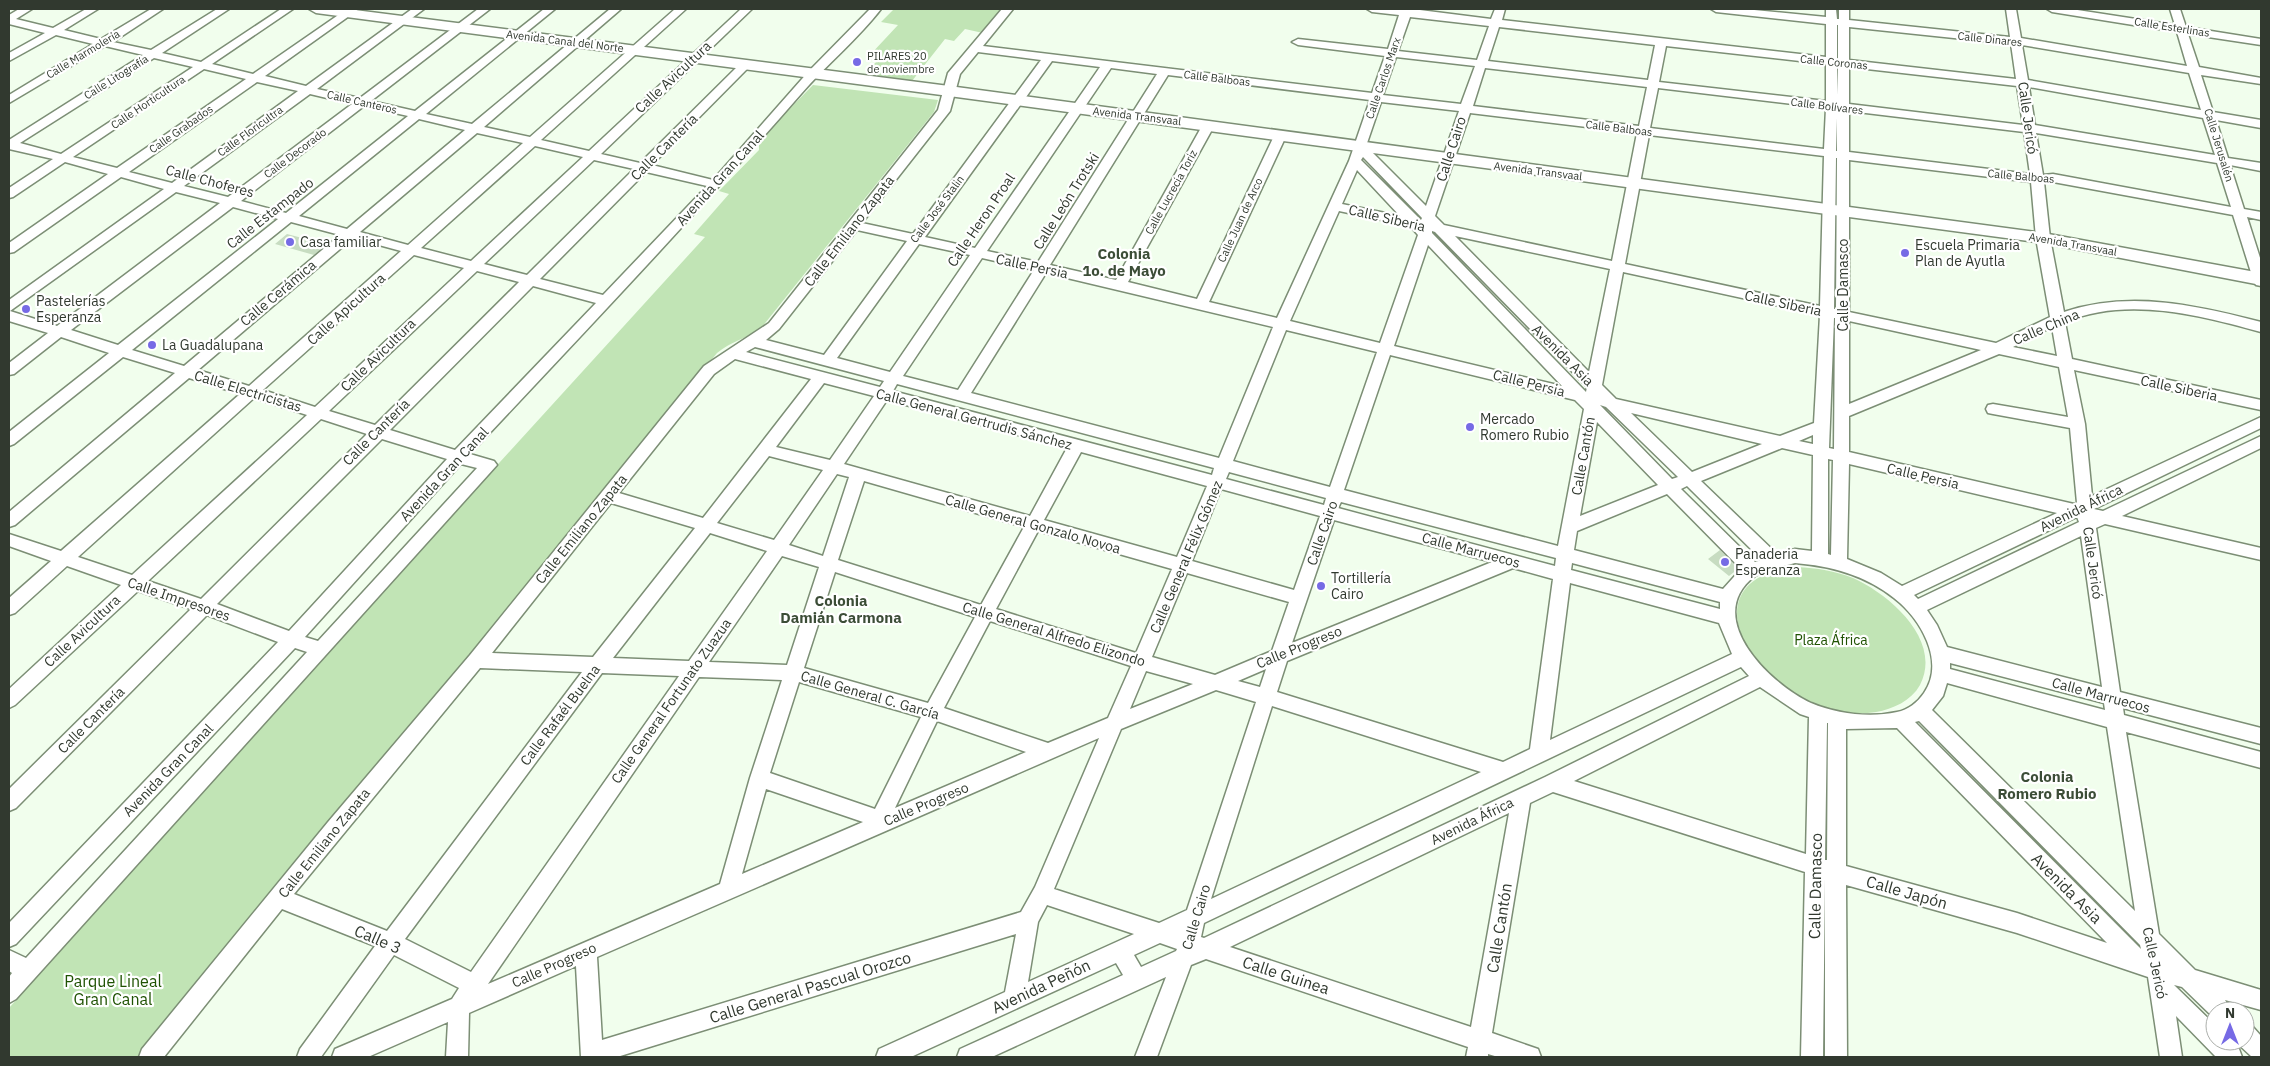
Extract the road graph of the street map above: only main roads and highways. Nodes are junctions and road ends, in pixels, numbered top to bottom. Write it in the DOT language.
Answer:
graph roads {
  1 [pos="316,9"];
  2 [pos="351,11"];
  3 [pos="813,73"];
  4 [pos="2261,280"];
  1 -- 2 [label="main road, Avenida Canal del Norte"];
  2 -- 3 [label="main road, Avenida Canal del Norte"];
  3 -- 4 [label="main road, Avenida Transvaal"];
}
